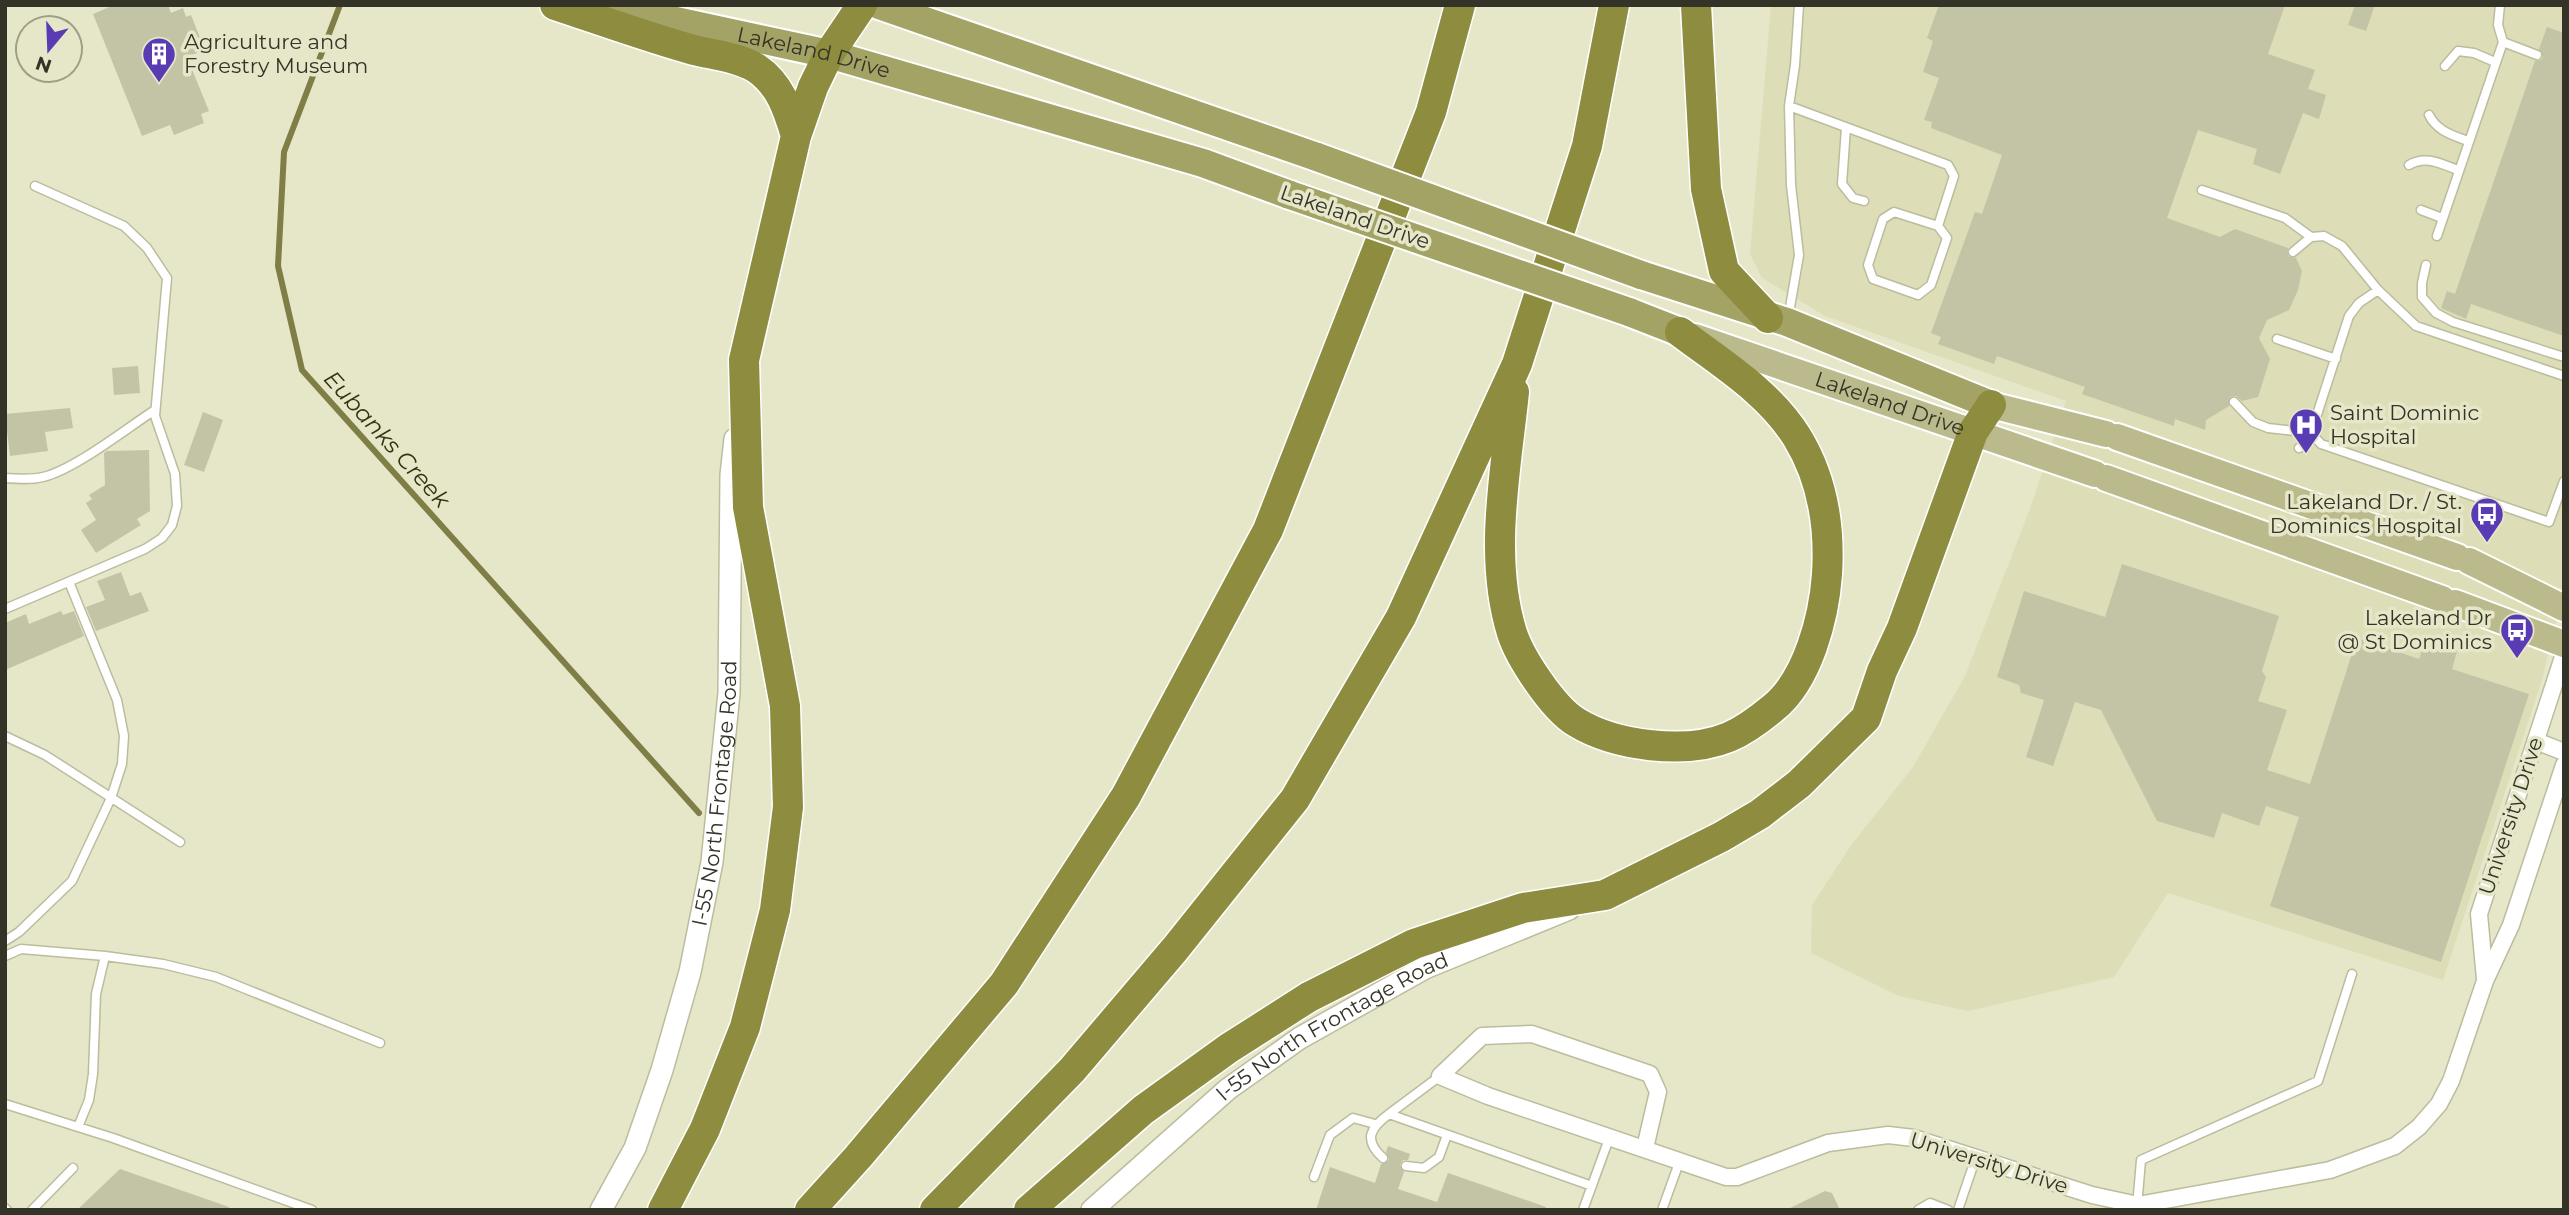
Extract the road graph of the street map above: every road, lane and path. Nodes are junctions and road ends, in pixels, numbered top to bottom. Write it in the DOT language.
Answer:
graph roads {
  1 [pos="555,5"];
  2 [pos="602,5"];
  3 [pos="862,5"];
  4 [pos="879,5"];
  5 [pos="1460,5"];
  6 [pos="1614,5"];
  7 [pos="1696,5"];
  8 [pos="1798,5"];
  9 [pos="2500,5"];
  10 [pos="2503,42"];
  11 [pos="830,54"];
  12 [pos="2537,55"];
  13 [pos="2495,62"];
  14 [pos="2445,66"];
  15 [pos="1789,106"];
  16 [pos="2428,115"];
  17 [pos="1846,128"];
  18 [pos="796,136"];
  19 [pos="2468,141"];
  20 [pos="2409,165"];
  21 [pos="2458,170"];
  22 [pos="35,186"];
  23 [pos="2202,190"];
  24 [pos="1864,201"];
  25 [pos="2421,210"];
  26 [pos="2442,218"];
  27 [pos="1938,226"];
  28 [pos="2437,236"];
  29 [pos="2311,237"];
  30 [pos="2292,252"];
  31 [pos="2426,265"];
  32 [pos="2378,290"];
  33 [pos="1778,320"];
  34 [pos="1680,332"];
  35 [pos="2277,339"];
  36 [pos="2564,358"];
  37 [pos="2336,359"];
  38 [pos="744,360"];
  39 [pos="1517,363"];
  40 [pos="2564,376"];
  41 [pos="2234,402"];
  42 [pos="1991,405"];
  43 [pos="155,410"];
  44 [pos="1973,432"];
  45 [pos="2311,433"];
  46 [pos="2299,447"];
  47 [pos="5,478"];
  48 [pos="2564,481"];
  49 [pos="69,582"];
  50 [pos="2564,608"];
  51 [pos="5,609"];
  52 [pos="2564,643"];
  53 [pos="2564,654"];
  54 [pos="5,736"];
  55 [pos="2536,741"];
  56 [pos="2564,752"];
  57 [pos="2564,765"];
  58 [pos="111,798"];
  59 [pos="180,842"];
  60 [pos="1605,895"];
  61 [pos="5,941"];
  62 [pos="5,956"];
  63 [pos="106,956"];
  64 [pos="2351,974"];
  65 [pos="2485,981"];
  66 [pos="380,1043"];
  67 [pos="1440,1076"];
  68 [pos="5,1104"];
  69 [pos="1389,1114"];
  70 [pos="1375,1124"];
  71 [pos="78,1127"];
  72 [pos="1447,1135"];
  73 [pos="1610,1136"];
  74 [pos="1645,1148"];
  75 [pos="1976,1157"];
  76 [pos="1384,1158"];
  77 [pos="1679,1160"];
  78 [pos="1406,1166"];
  79 [pos="73,1168"];
  80 [pos="1314,1177"];
  81 [pos="1592,1186"];
  82 [pos="2137,1208"];
  83 [pos="32,1210"];
  84 [pos="312,1210"];
  85 [pos="601,1210"];
  86 [pos="663,1210"];
  87 [pos="810,1210"];
  88 [pos="935,1210"];
  89 [pos="1029,1210"];
  90 [pos="1093,1210"];
  91 [pos="1583,1210"];
  92 [pos="1662,1210"];
  93 [pos="1918,1210"];
  94 [pos="1948,1210"];
  95 [pos="1958,1210"];
  1 -- 18 [label="highway"];
  2 -- 11 [label="highway, Lakeland Drive"];
  3 -- 11 [label="highway"];
  4 -- 33 [label="highway, Lakeland Drive, bridge"];
  5 -- 87 [label="highway"];
  6 -- 39 [label="highway"];
  7 -- 33 [label="highway"];
  8 -- 15 [label="lane"];
  9 -- 10 [label="lane"];
  10 -- 12 [label="lane"];
  10 -- 13 [label="lane"];
  11 -- 18 [label="highway"];
  11 -- 34 [label="highway, Lakeland Drive, bridge"];
  13 -- 14 [label="lane"];
  13 -- 19 [label="lane"];
  15 -- 17 [label="lane"];
  15 -- 33 [label="lane"];
  16 -- 19 [label="lane"];
  17 -- 24 [label="lane"];
  17 -- 27 [label="lane"];
  18 -- 38 [label="highway"];
  19 -- 21 [label="lane"];
  20 -- 21 [label="lane"];
  21 -- 26 [label="lane"];
  22 -- 43 [label="lane"];
  23 -- 29 [label="lane"];
  25 -- 26 [label="lane"];
  26 -- 28 [label="lane"];
  27 -- 27 [label="lane"];
  29 -- 30 [label="lane"];
  29 -- 32 [label="lane"];
  31 -- 36 [label="lane"];
  32 -- 37 [label="lane"];
  32 -- 40 [label="lane"];
  33 -- 42 [label="highway, Lakeland Drive"];
  34 -- 39 [label="highway"];
  34 -- 44 [label="main road, Lakeland Drive"];
  35 -- 37 [label="lane"];
  37 -- 45 [label="lane"];
  38 -- 85 [label="street, I-55 North Frontage Road"];
  38 -- 86 [label="highway"];
  39 -- 88 [label="highway"];
  41 -- 45 [label="lane"];
  42 -- 44 [label="highway"];
  42 -- 50 [label="main road, Lakeland Drive"];
  43 -- 47 [label="lane"];
  43 -- 49 [label="lane"];
  44 -- 52 [label="main road, Lakeland Drive"];
  44 -- 60 [label="highway"];
  45 -- 46 [label="lane"];
  45 -- 48 [label="lane"];
  49 -- 51 [label="lane"];
  49 -- 58 [label="lane"];
  53 -- 55 [label="street, University Drive"];
  54 -- 58 [label="lane"];
  55 -- 56 [label="street"];
  55 -- 65 [label="street, University Drive"];
  57 -- 65 [label="street, University Drive"];
  58 -- 59 [label="lane"];
  58 -- 61 [label="lane"];
  60 -- 89 [label="highway"];
  60 -- 90 [label="street, I-55 North Frontage Road"];
  62 -- 63 [label="lane"];
  63 -- 66 [label="lane"];
  63 -- 71 [label="lane"];
  64 -- 82 [label="lane"];
  65 -- 82 [label="street, University Drive"];
  67 -- 69 [label="lane"];
  67 -- 73 [label="street, University Drive"];
  67 -- 74 [label="street"];
  68 -- 71 [label="lane"];
  69 -- 70 [label="lane"];
  69 -- 72 [label="lane"];
  70 -- 76 [label="lane"];
  70 -- 80 [label="lane"];
  71 -- 84 [label="lane"];
  72 -- 78 [label="lane"];
  72 -- 81 [label="lane"];
  73 -- 74 [label="street, University Drive"];
  73 -- 81 [label="lane"];
  74 -- 77 [label="street, University Drive"];
  75 -- 77 [label="street, University Drive"];
  75 -- 82 [label="street, University Drive"];
  75 -- 95 [label="lane"];
  77 -- 92 [label="lane"];
  79 -- 83 [label="lane"];
  81 -- 91 [label="lane"];
  93 -- 94 [label="lane"];
}
